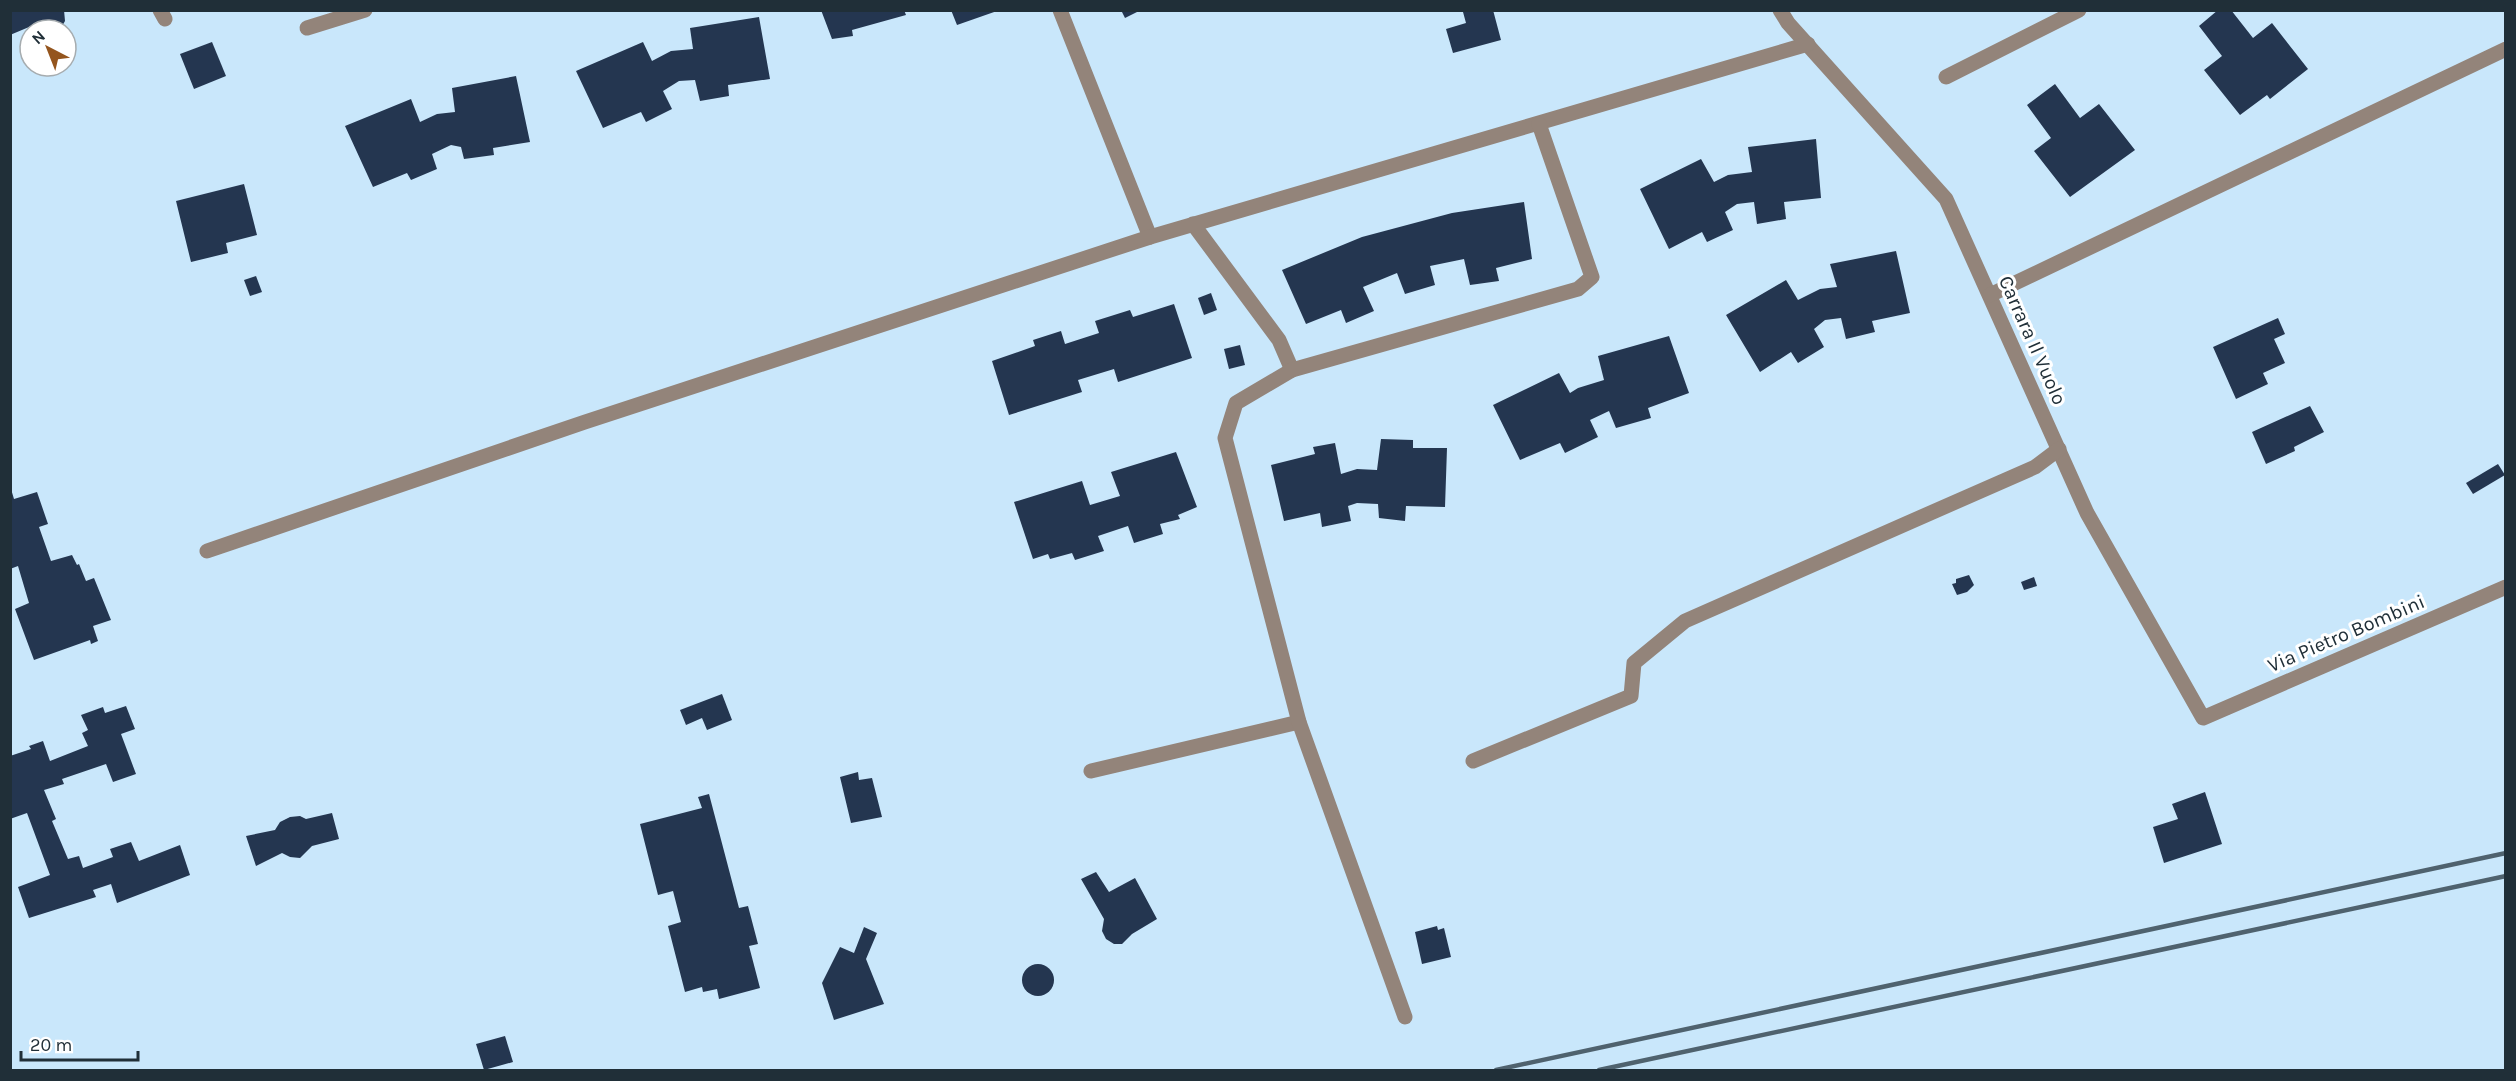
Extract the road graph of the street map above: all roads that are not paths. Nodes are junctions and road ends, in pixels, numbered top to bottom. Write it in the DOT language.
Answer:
graph roads {
  1 [pos="365,10"];
  2 [pos="1060,10"];
  3 [pos="1780,10"];
  4 [pos="2079,10"];
  5 [pos="306,28"];
  6 [pos="1808,44"];
  7 [pos="2505,49"];
  8 [pos="1946,77"];
  9 [pos="1539,123"];
  10 [pos="1193,224"];
  11 [pos="1150,237"];
  12 [pos="1990,295"];
  13 [pos="1292,370"];
  14 [pos="2059,449"];
  15 [pos="207,550"];
  16 [pos="2505,587"];
  17 [pos="2203,718"];
  18 [pos="1299,722"];
  19 [pos="1473,761"];
  20 [pos="1091,771"];
  21 [pos="1405,1017"];
  1 -- 5 [label="street"];
  2 -- 11 [label="street"];
  3 -- 6 [label="street, Carrara Il Vuolo"];
  4 -- 8 [label="street"];
  6 -- 9 [label="street"];
  6 -- 12 [label="street, Carrara Il Vuolo"];
  7 -- 12 [label="street"];
  9 -- 10 [label="street"];
  9 -- 13 [label="street"];
  10 -- 11 [label="street"];
  10 -- 13 [label="street"];
  11 -- 15 [label="street"];
  12 -- 14 [label="street, Carrara Il Vuolo"];
  13 -- 18 [label="street"];
  14 -- 17 [label="street, Carrara Il Vuolo"];
  14 -- 19 [label="street"];
  16 -- 17 [label="street, Via Pietro Bombini"];
  18 -- 20 [label="street"];
  18 -- 21 [label="street"];
}
